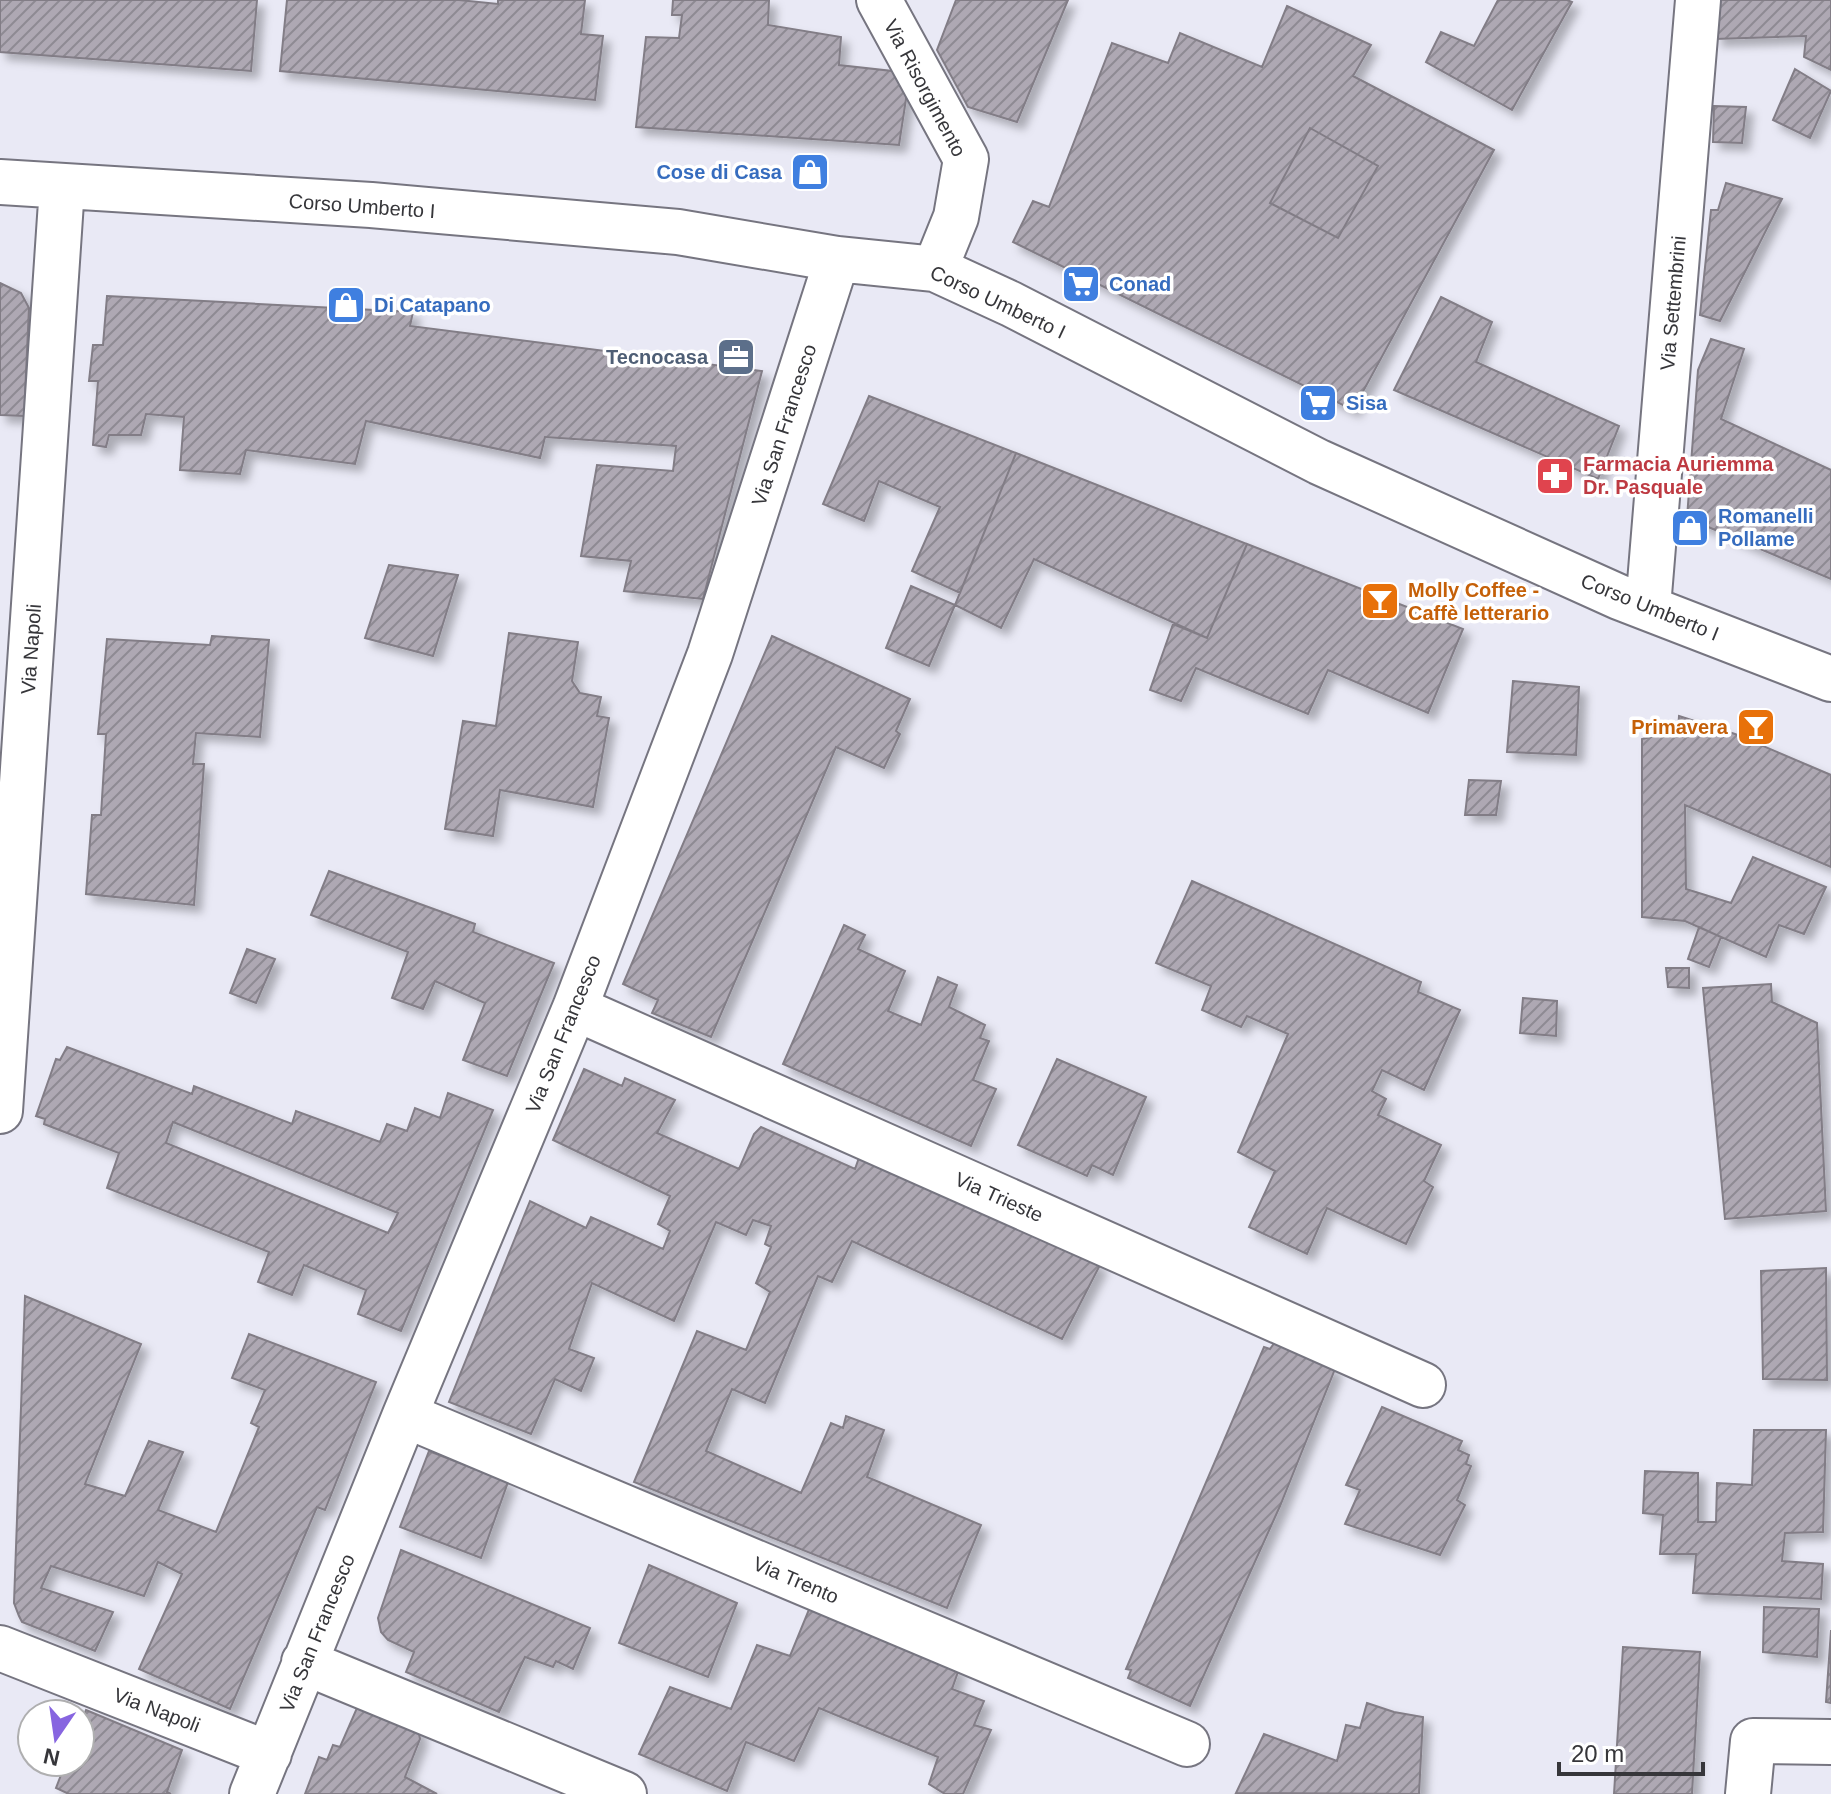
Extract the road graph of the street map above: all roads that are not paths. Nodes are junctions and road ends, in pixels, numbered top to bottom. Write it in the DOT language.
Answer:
graph roads {
  1 [pos="879,0"];
  2 [pos="1698,0"];
  3 [pos="0,182"];
  4 [pos="62,187"];
  5 [pos="837,259"];
  6 [pos="935,269"];
  7 [pos="1648,607"];
  8 [pos="1831,679"];
  9 [pos="575,1008"];
  10 [pos="0,1111"];
  11 [pos="1423,1385"];
  12 [pos="405,1415"];
  13 [pos="0,1648"];
  14 [pos="304,1662"];
  15 [pos="1822,1741"];
  16 [pos="1187,1744"];
  17 [pos="269,1754"];
  18 [pos="252,1794"];
  19 [pos="624,1794"];
  20 [pos="1748,1794"];
  1 -- 6 [label="street, Via Risorgimento"];
  2 -- 7 [label="street, Via Settembrini"];
  3 -- 4 [label="street, Corso Umberto I"];
  4 -- 5 [label="street, Corso Umberto I"];
  4 -- 10 [label="street, Via Napoli"];
  5 -- 6 [label="street, Corso Umberto I"];
  5 -- 9 [label="street, Via San Francesco"];
  6 -- 7 [label="street, Corso Umberto I"];
  7 -- 8 [label="street, Corso Umberto I"];
  9 -- 11 [label="street, Via Trieste"];
  9 -- 12 [label="street, Via San Francesco"];
  12 -- 14 [label="street, Via San Francesco"];
  12 -- 16 [label="street, Via Trento"];
  13 -- 17 [label="street, Via Napoli"];
  14 -- 17 [label="street, Via San Francesco"];
  14 -- 19 [label="street"];
  15 -- 20 [label="street"];
  17 -- 18 [label="street, Via San Francesco"];
}
